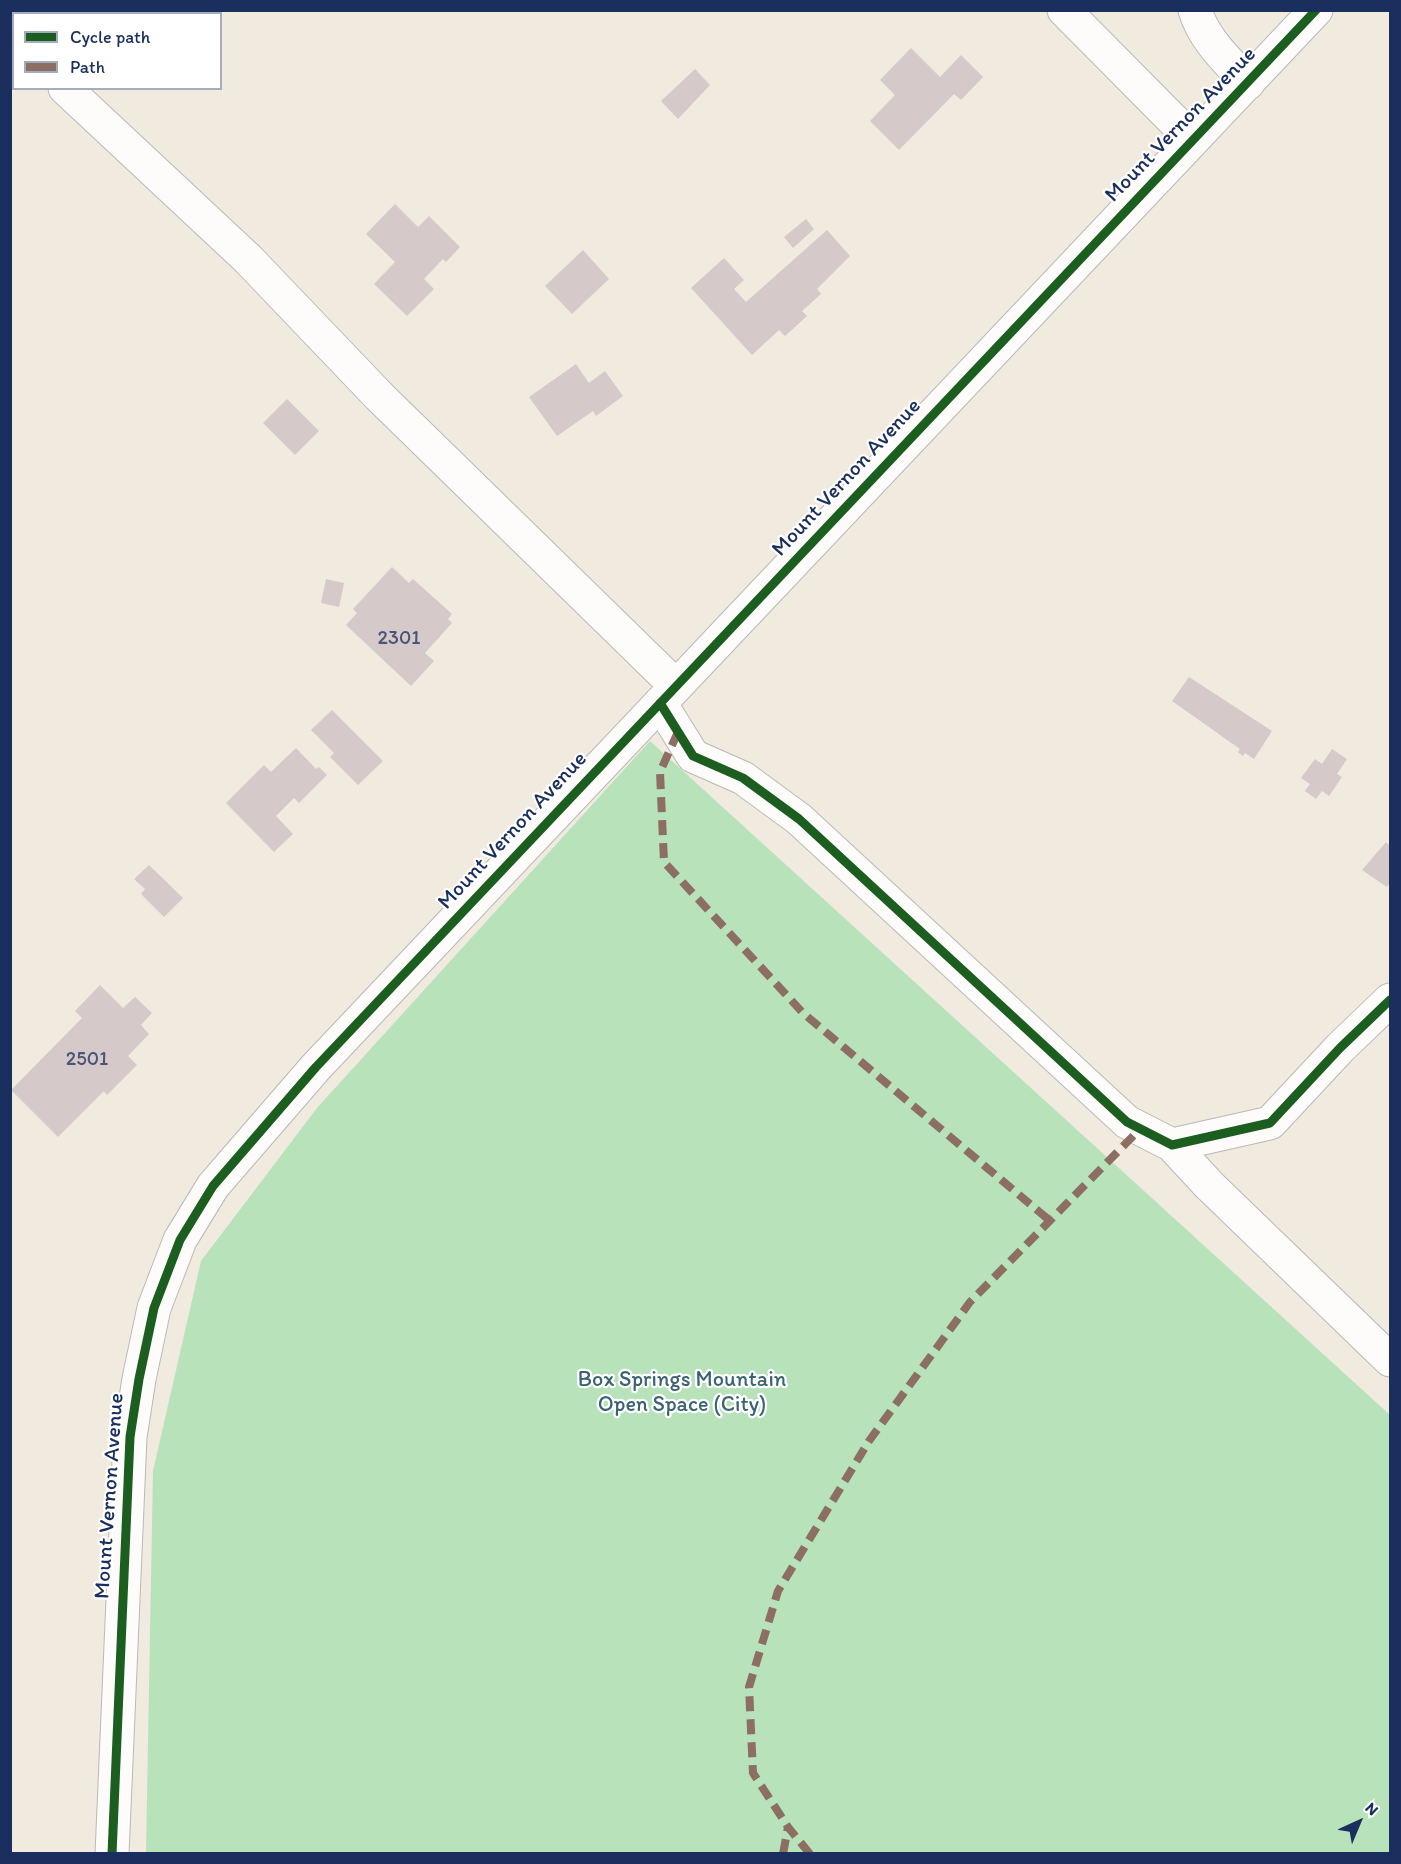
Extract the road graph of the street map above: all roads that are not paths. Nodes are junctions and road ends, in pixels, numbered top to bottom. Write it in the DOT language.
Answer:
graph roads {
  1 [pos="1064,10"];
  2 [pos="1195,10"];
  3 [pos="1316,10"];
  4 [pos="1248,83"];
  5 [pos="67,90"];
  6 [pos="1193,140"];
  7 [pos="668,694"];
  8 [pos="1390,1000"];
  9 [pos="1172,1144"];
  10 [pos="1390,1360"];
  11 [pos="112,1854"];
  1 -- 6 [label="street"];
  2 -- 4 [label="street"];
  3 -- 4 [label="street, Mount Vernon Avenue"];
  4 -- 6 [label="street, Mount Vernon Avenue"];
  5 -- 7 [label="street"];
  6 -- 7 [label="street, Mount Vernon Avenue"];
  7 -- 9 [label="street"];
  7 -- 11 [label="street, Mount Vernon Avenue"];
  8 -- 9 [label="street"];
  9 -- 10 [label="street"];
}
